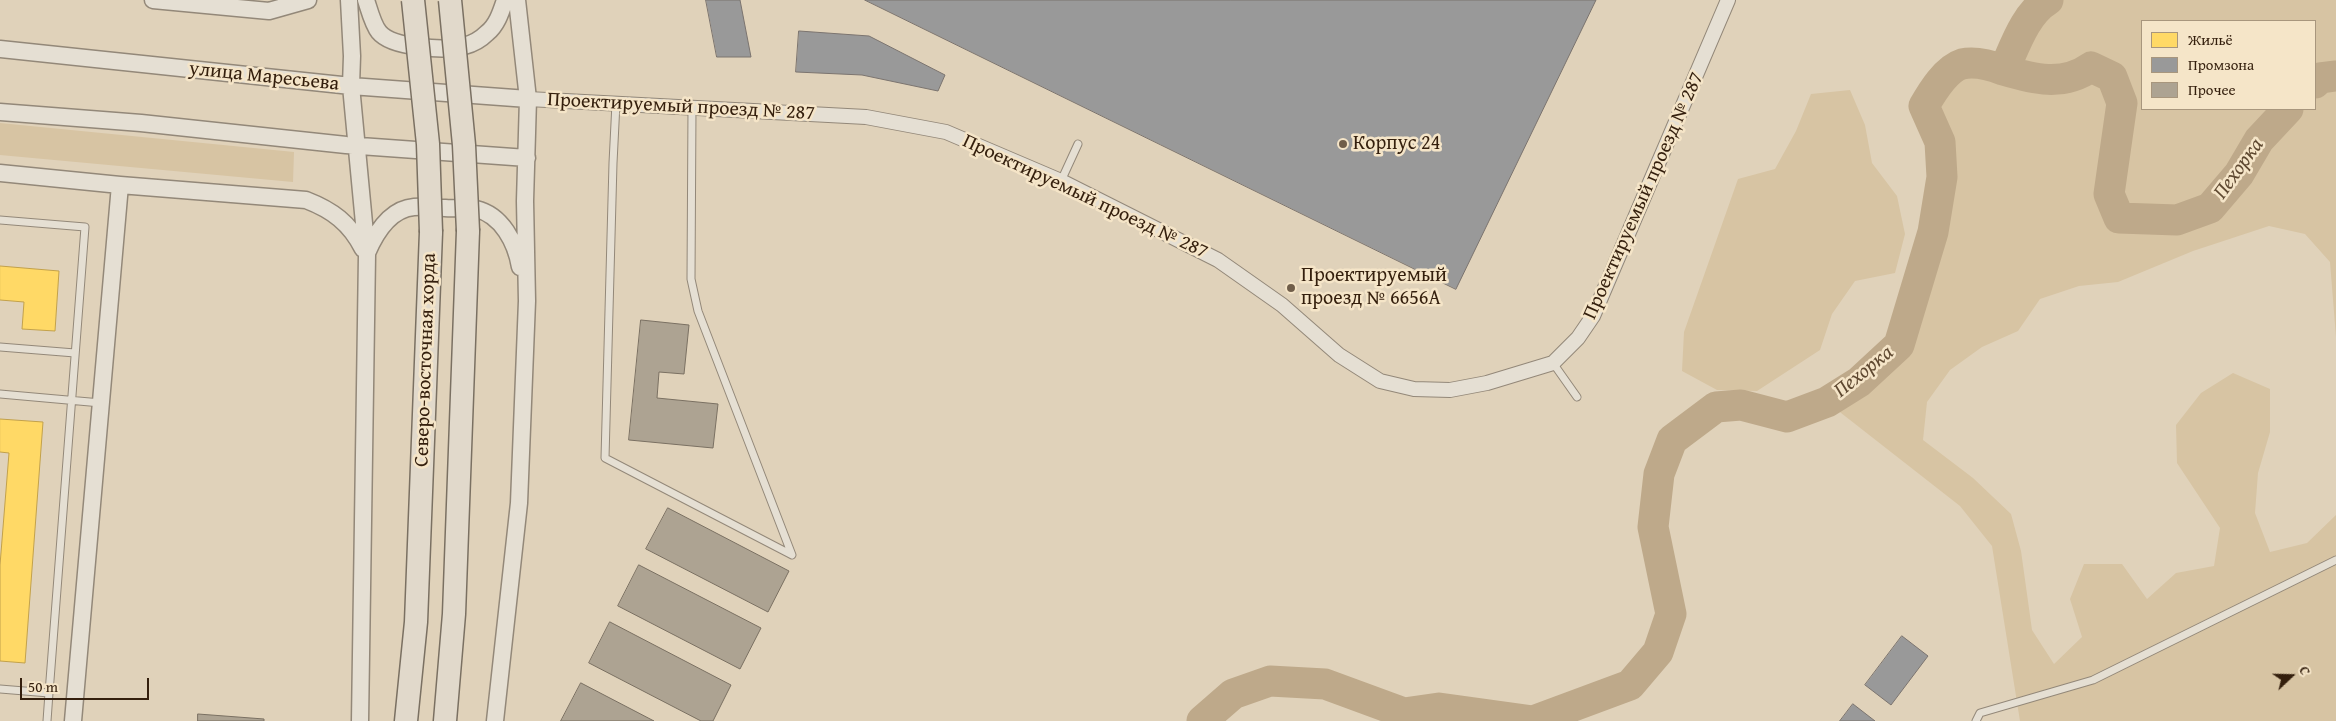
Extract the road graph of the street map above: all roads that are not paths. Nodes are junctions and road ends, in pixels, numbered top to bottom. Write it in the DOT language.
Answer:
graph roads {
  1 [pos="153,0"];
  2 [pos="308,0"];
  3 [pos="349,0"];
  4 [pos="366,0"];
  5 [pos="413,0"];
  6 [pos="450,0"];
  7 [pos="505,0"];
  8 [pos="518,0"];
  9 [pos="1728,0"];
  10 [pos="0,49"];
  11 [pos="351,86"];
  12 [pos="528,99"];
  13 [pos="616,103"];
  14 [pos="692,108"];
  15 [pos="0,112"];
  16 [pos="1078,144"];
  17 [pos="356,145"];
  18 [pos="527,158"];
  19 [pos="0,173"];
  20 [pos="1061,181"];
  21 [pos="120,185"];
  22 [pos="0,220"];
  23 [pos="366,255"];
  24 [pos="527,301"];
  25 [pos="0,347"];
  26 [pos="75,353"];
  27 [pos="1553,363"];
  28 [pos="0,394"];
  29 [pos="1577,397"];
  30 [pos="71,399"];
  31 [pos="102,403"];
  32 [pos="2336,560"];
  33 [pos="0,689"];
  34 [pos="49,693"];
  35 [pos="47,721"];
  36 [pos="73,721"];
  37 [pos="360,721"];
  38 [pos="406,721"];
  39 [pos="444,721"];
  40 [pos="495,721"];
  41 [pos="1976,721"];
  1 -- 2 [label="street"];
  3 -- 11 [label="street"];
  4 -- 7 [label="street"];
  5 -- 38 [label="highway, Северо-восточная хорда, bridge"];
  6 -- 39 [label="highway, Северо-восточная хорда, bridge"];
  8 -- 12 [label="street"];
  9 -- 27 [label="street, Проектируемый проезд № 287"];
  10 -- 11 [label="street, улица Маресьева"];
  11 -- 12 [label="street, улица Маресьева"];
  11 -- 17 [label="street"];
  12 -- 13 [label="street, Проектируемый проезд № 287"];
  12 -- 18 [label="street"];
  13 -- 14 [label="street, Проектируемый проезд № 287"];
  13 -- 14 [label="lane"];
  14 -- 20 [label="street, Проектируемый проезд № 287"];
  15 -- 17 [label="street"];
  16 -- 20 [label="lane"];
  17 -- 18 [label="street"];
  17 -- 23 [label="street"];
  18 -- 24 [label="street"];
  19 -- 21 [label="street"];
  20 -- 27 [label="street, Проектируемый проезд № 287"];
  21 -- 23 [label="street"];
  21 -- 31 [label="street"];
  22 -- 26 [label="lane"];
  23 -- 24 [label="street"];
  23 -- 37 [label="street"];
  24 -- 40 [label="street"];
  25 -- 26 [label="lane"];
  26 -- 30 [label="lane"];
  27 -- 29 [label="lane"];
  28 -- 30 [label="lane"];
  30 -- 31 [label="lane"];
  30 -- 34 [label="lane"];
  31 -- 36 [label="street"];
  32 -- 41 [label="lane"];
  33 -- 34 [label="lane"];
  34 -- 35 [label="lane"];
}
